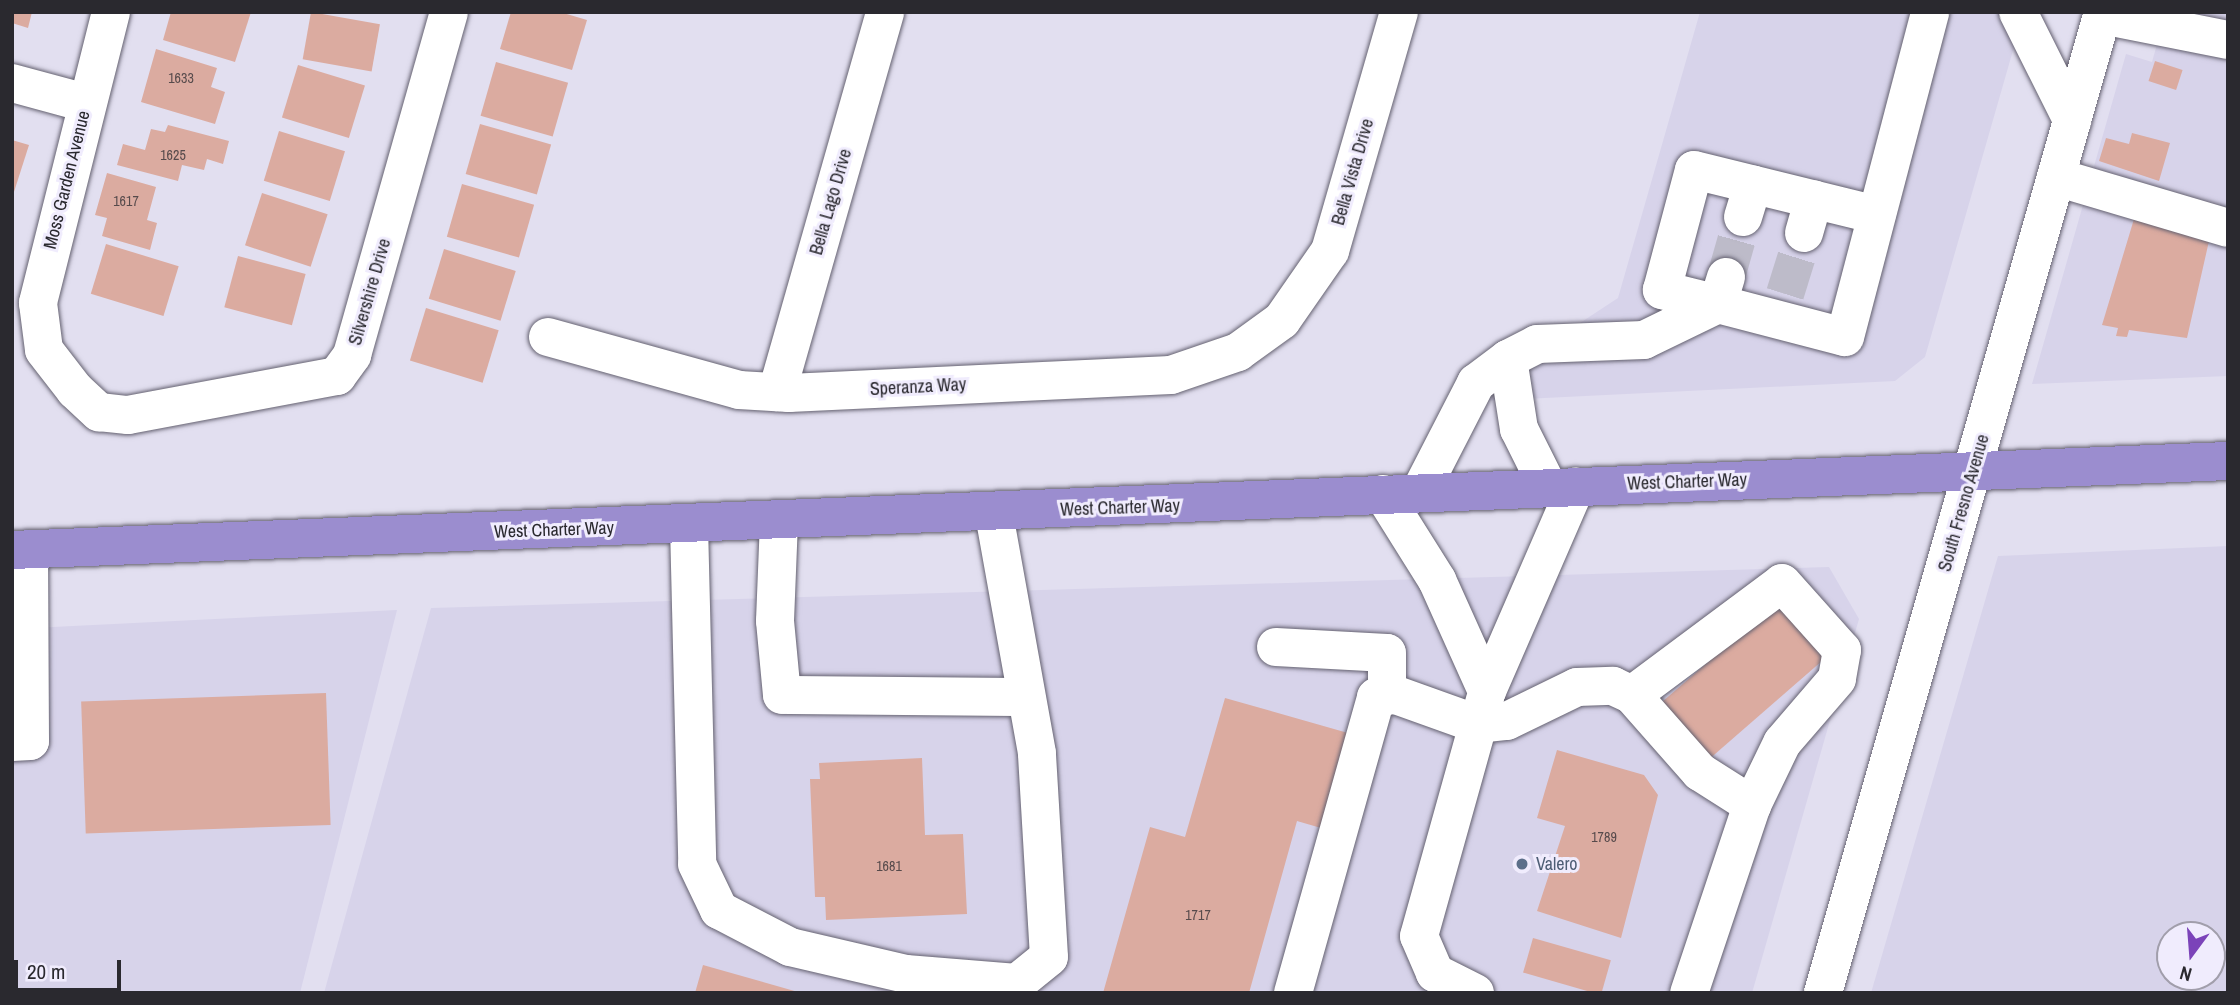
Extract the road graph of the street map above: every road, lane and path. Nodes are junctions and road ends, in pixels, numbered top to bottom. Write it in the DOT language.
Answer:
graph roads {
  1 [pos="111,12"];
  2 [pos="449,12"];
  3 [pos="885,12"];
  4 [pos="1399,12"];
  5 [pos="1930,12"];
  6 [pos="2018,12"];
  7 [pos="2103,14"];
  8 [pos="2228,40"];
  9 [pos="12,83"];
  10 [pos="86,103"];
  11 [pos="2072,120"];
  12 [pos="2056,177"];
  13 [pos="1877,215"];
  14 [pos="2228,228"];
  15 [pos="1722,290"];
  16 [pos="1282,320"];
  17 [pos="548,337"];
  18 [pos="44,349"];
  19 [pos="1508,359"];
  20 [pos="777,392"];
  21 [pos="2228,461"];
  22 [pos="1973,473"];
  23 [pos="1562,486"];
  24 [pos="1401,493"];
  25 [pos="994,513"];
  26 [pos="779,521"];
  27 [pos="689,525"];
  28 [pos="21,550"];
  29 [pos="1276,647"];
  30 [pos="1632,695"];
  31 [pos="1387,696"];
  32 [pos="1026,697"];
  33 [pos="1482,708"];
  34 [pos="12,742"];
  35 [pos="1752,805"];
  36 [pos="1431,983"];
  37 [pos="1293,993"];
  38 [pos="1475,993"];
  39 [pos="1689,993"];
  40 [pos="1823,993"];
  1 -- 10 [label="street, Moss Garden Avenue"];
  2 -- 18 [label="street, Silvershire Drive"];
  3 -- 20 [label="street, Bella Lago Drive"];
  4 -- 16 [label="street, Bella Vista Drive"];
  5 -- 13 [label="street"];
  6 -- 11 [label="street"];
  7 -- 8 [label="street"];
  7 -- 11 [label="street, South Fresno Avenue"];
  9 -- 10 [label="street"];
  10 -- 18 [label="street, Moss Garden Avenue"];
  11 -- 12 [label="street, South Fresno Avenue"];
  12 -- 14 [label="street"];
  12 -- 22 [label="street, South Fresno Avenue"];
  13 -- 15 [label="street"];
  13 -- 15 [label="street"];
  15 -- 19 [label="street"];
  16 -- 20 [label="street, Speranza Way"];
  17 -- 20 [label="street, Speranza Way"];
  19 -- 23 [label="street"];
  19 -- 24 [label="street"];
  21 -- 22 [label="highway, West Charter Way"];
  22 -- 23 [label="highway, West Charter Way"];
  22 -- 40 [label="street, South Fresno Avenue"];
  23 -- 24 [label="highway, West Charter Way"];
  23 -- 33 [label="street"];
  24 -- 25 [label="highway, West Charter Way"];
  24 -- 33 [label="street"];
  25 -- 26 [label="highway, West Charter Way"];
  25 -- 32 [label="street"];
  26 -- 27 [label="highway, West Charter Way"];
  26 -- 32 [label="street"];
  27 -- 28 [label="highway, West Charter Way"];
  27 -- 32 [label="street"];
  28 -- 34 [label="street"];
  29 -- 31 [label="street"];
  30 -- 33 [label="street"];
  30 -- 35 [label="street"];
  30 -- 35 [label="street"];
  31 -- 33 [label="street"];
  31 -- 37 [label="street"];
  33 -- 36 [label="street"];
  35 -- 39 [label="street"];
  36 -- 38 [label="street"];
}
